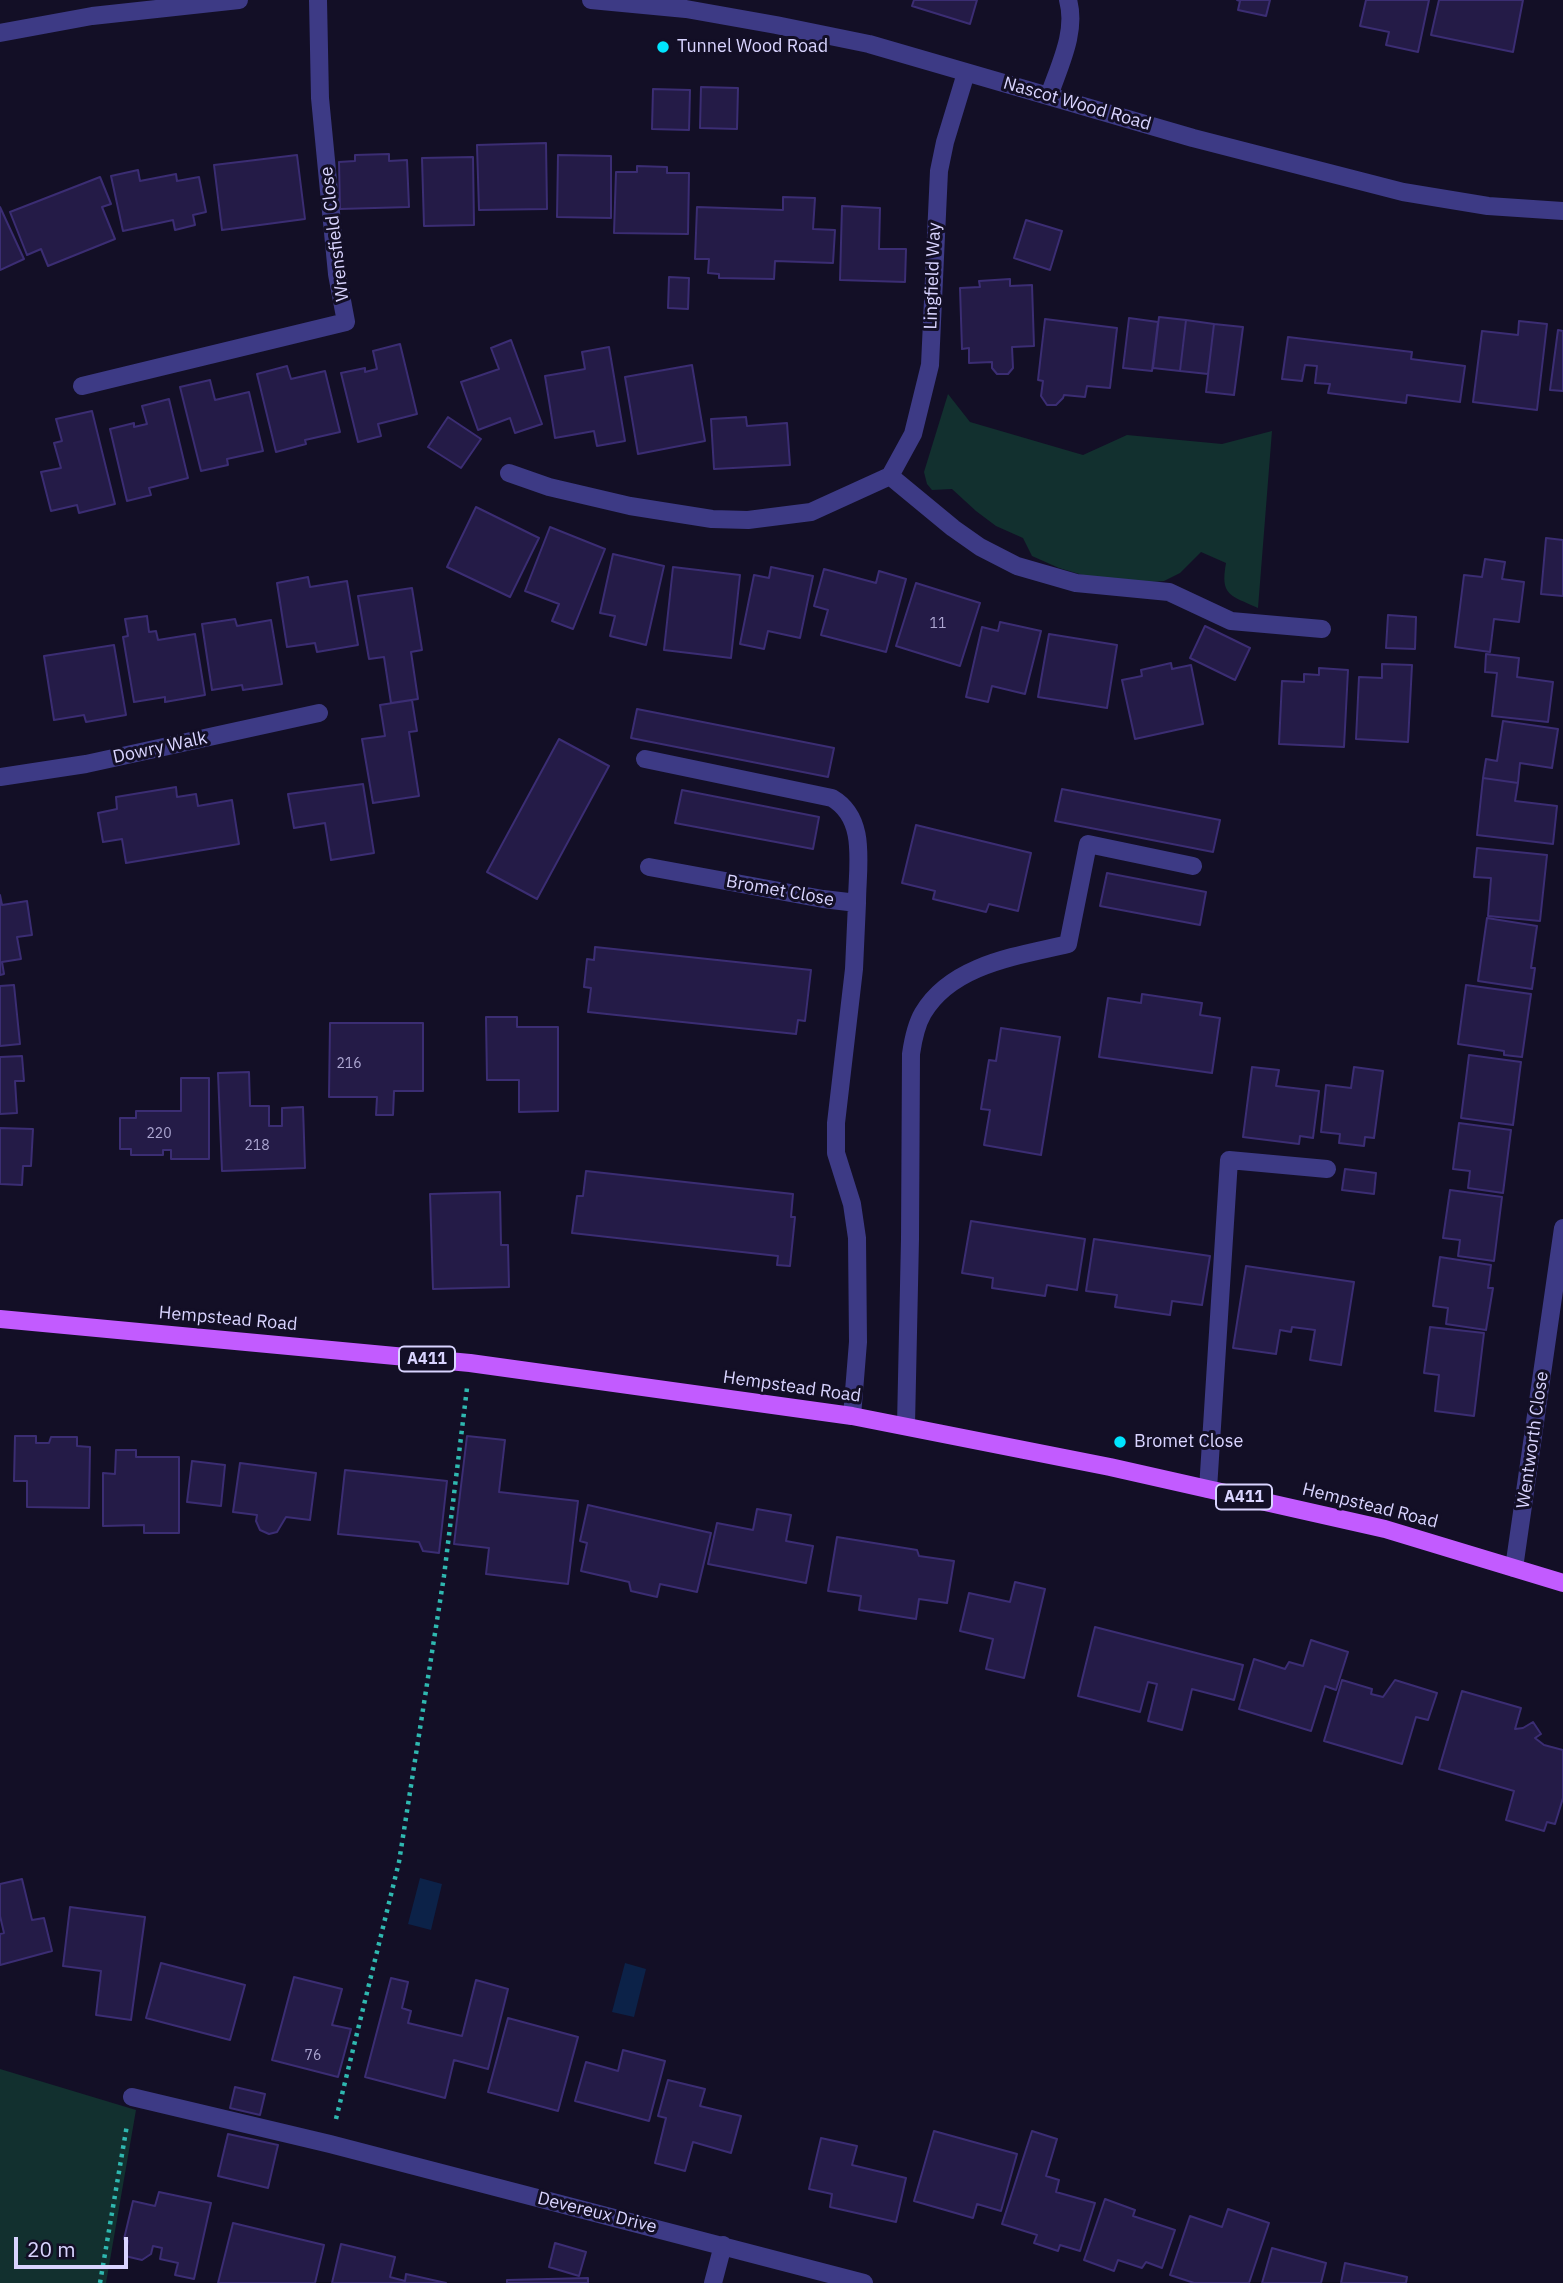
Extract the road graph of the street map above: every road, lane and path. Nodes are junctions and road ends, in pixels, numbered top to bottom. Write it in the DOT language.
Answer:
graph roads {
  1 [pos="239,0"];
  2 [pos="318,0"];
  3 [pos="591,0"];
  4 [pos="1068,0"];
  5 [pos="0,33"];
  6 [pos="966,73"];
  7 [pos="1049,96"];
  8 [pos="1563,211"];
  9 [pos="82,386"];
  10 [pos="509,473"];
  11 [pos="891,476"];
  12 [pos="1322,629"];
  13 [pos="319,713"];
  14 [pos="645,759"];
  15 [pos="0,777"];
  16 [pos="1193,866"];
  17 [pos="649,867"];
  18 [pos="857,903"];
  19 [pos="1327,1169"];
  20 [pos="1563,1228"];
  21 [pos="0,1319"];
  22 [pos="1556,1332"];
  23 [pos="470,1363"];
  24 [pos="852,1416"];
  25 [pos="906,1426"];
  26 [pos="1208,1489"];
  27 [pos="1514,1568"];
  28 [pos="1563,1583"];
  29 [pos="132,2097"];
  30 [pos="330,2144"];
  31 [pos="723,2245"];
  32 [pos="100,2283"];
  33 [pos="713,2283"];
  34 [pos="864,2283"];
  1 -- 5 [label="street"];
  2 -- 9 [label="street, Wrensfield Close"];
  3 -- 6 [label="street, Nascot Wood Road"];
  4 -- 7 [label="street"];
  6 -- 7 [label="street, Nascot Wood Road"];
  6 -- 11 [label="street, Lingfield Way"];
  7 -- 8 [label="street, Nascot Wood Road"];
  10 -- 11 [label="street"];
  11 -- 12 [label="street"];
  13 -- 15 [label="street, Dowry Walk"];
  14 -- 18 [label="street"];
  16 -- 25 [label="street"];
  17 -- 18 [label="street, Bromet Close"];
  18 -- 24 [label="street, Bromet Close"];
  19 -- 26 [label="street"];
  20 -- 22 [label="street, Wentworth Close"];
  21 -- 23 [label="main road, Hempstead Road / A411"];
  22 -- 27 [label="street, Wentworth Close"];
  23 -- 24 [label="main road, Hempstead Road / A411"];
  23 -- 30 [label="path"];
  24 -- 25 [label="main road, Hempstead Road / A411"];
  25 -- 26 [label="main road, Hempstead Road / A411"];
  26 -- 27 [label="main road, Hempstead Road / A411"];
  27 -- 28 [label="main road, Hempstead Road / A411"];
  29 -- 30 [label="street, Devereux Drive"];
  29 -- 32 [label="path"];
  30 -- 31 [label="street, Devereux Drive"];
  31 -- 33 [label="street"];
  31 -- 34 [label="street, Devereux Drive"];
}
